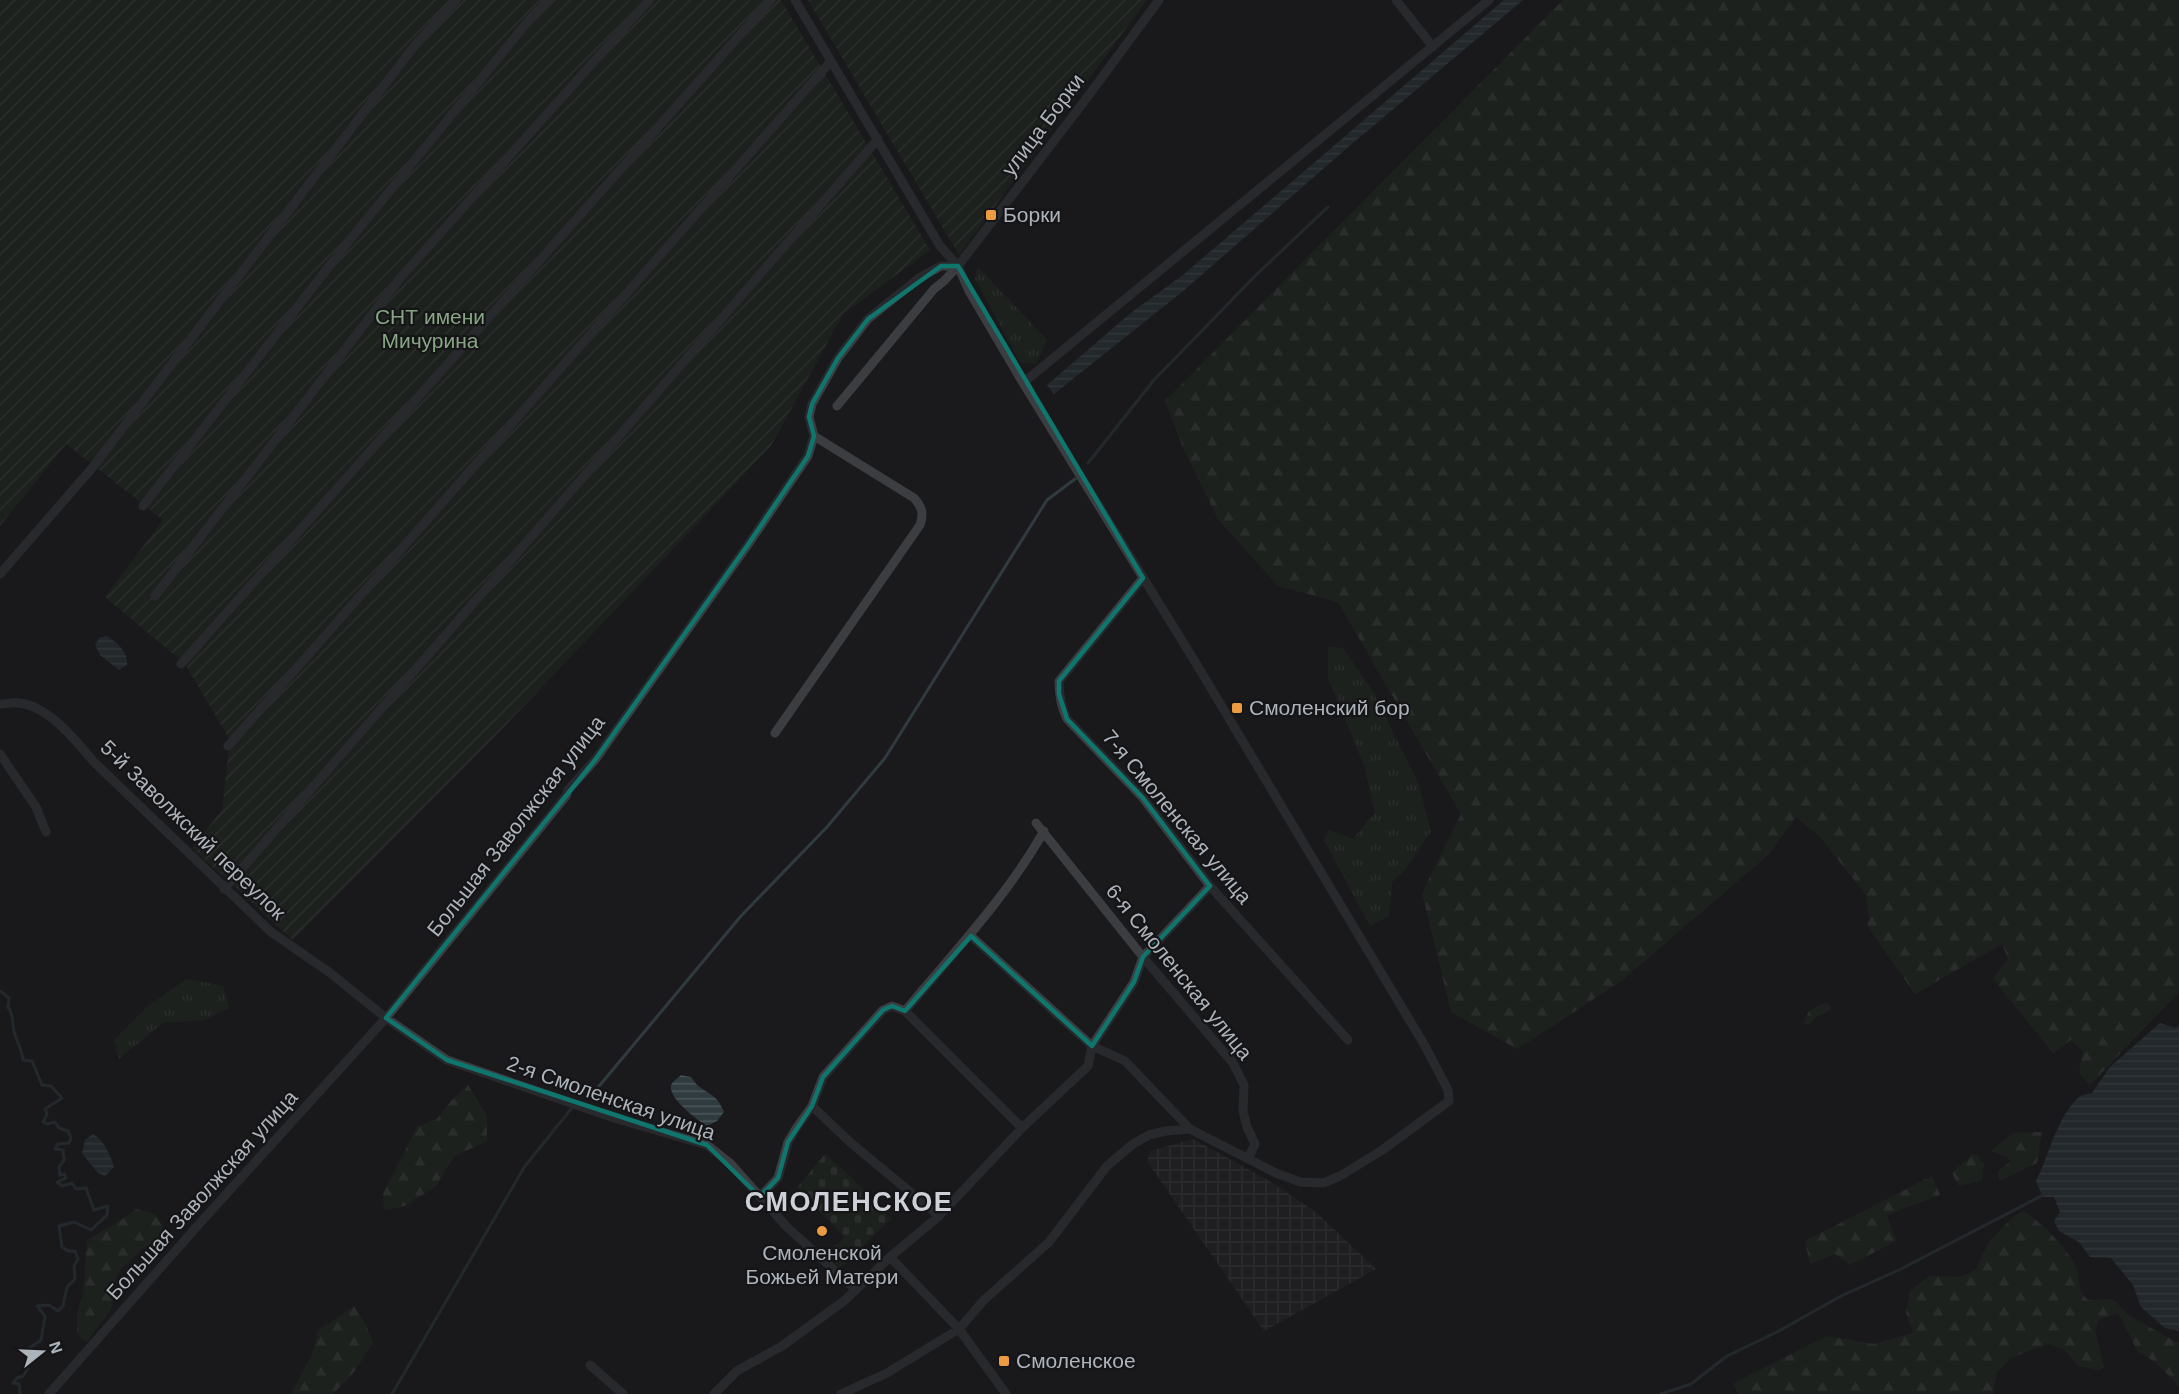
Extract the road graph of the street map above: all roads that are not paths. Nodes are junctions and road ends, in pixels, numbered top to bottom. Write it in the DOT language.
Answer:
graph roads {
  1 [pos="456,0"];
  2 [pos="548,0"];
  3 [pos="649,0"];
  4 [pos="771,0"];
  5 [pos="795,0"];
  6 [pos="1159,0"];
  7 [pos="1396,0"];
  8 [pos="1488,0"];
  9 [pos="1433,47"];
  10 [pos="831,61"];
  11 [pos="878,138"];
  12 [pos="958,266"];
  13 [pos="1023,383"];
  14 [pos="837,406"];
  15 [pos="814,436"];
  16 [pos="142,506"];
  17 [pos="0,574"];
  18 [pos="1143,578"];
  19 [pos="155,596"];
  20 [pos="181,664"];
  21 [pos="0,704"];
  22 [pos="775,733"];
  23 [pos="228,746"];
  24 [pos="0,754"];
  25 [pos="1036,823"];
  26 [pos="1044,831"];
  27 [pos="46,832"];
  28 [pos="1210,886"];
  29 [pos="224,889"];
  30 [pos="971,936"];
  31 [pos="1143,957"];
  32 [pos="905,1011"];
  33 [pos="386,1018"];
  34 [pos="1348,1040"];
  35 [pos="1092,1046"];
  36 [pos="813,1106"];
  37 [pos="1022,1128"];
  38 [pos="1190,1129"];
  39 [pos="1248,1159"];
  40 [pos="760,1197"];
  41 [pos="939,1216"];
  42 [pos="890,1257"];
  43 [pos="856,1290"];
  44 [pos="959,1329"];
  45 [pos="590,1365"];
  46 [pos="49,1394"];
  47 [pos="623,1394"];
  48 [pos="714,1394"];
  49 [pos="841,1394"];
  50 [pos="1006,1394"];
  1 -- 17 [label="street"];
  2 -- 16 [label="street"];
  3 -- 19 [label="street"];
  4 -- 20 [label="street"];
  5 -- 10 [label="street"];
  6 -- 12 [label="street, улица Борки"];
  7 -- 9 [label="street"];
  8 -- 9 [label="street"];
  9 -- 13 [label="street"];
  10 -- 11 [label="street"];
  10 -- 23 [label="street"];
  11 -- 12 [label="street"];
  11 -- 29 [label="street"];
  12 -- 13 [label="street"];
  12 -- 14 [label="street, улица Борки"];
  12 -- 15 [label="street, Большая Заволжская улица"];
  13 -- 18 [label="street"];
  15 -- 22 [label="street"];
  15 -- 33 [label="street, Большая Заволжская улица"];
  18 -- 28 [label="street, 7-я Смоленская улица"];
  18 -- 39 [label="street"];
  21 -- 29 [label="street, 5-й Заволжский переулок"];
  24 -- 27 [label="street"];
  25 -- 26 [label="street, 6-я Смоленская улица"];
  26 -- 30 [label="street"];
  26 -- 31 [label="street, 6-я Смоленская улица"];
  28 -- 31 [label="street"];
  28 -- 34 [label="street, 7-я Смоленская улица"];
  29 -- 33 [label="street, 5-й Заволжский переулок"];
  30 -- 32 [label="street"];
  30 -- 35 [label="street"];
  31 -- 35 [label="street"];
  31 -- 39 [label="street, 6-я Смоленская улица"];
  32 -- 36 [label="street"];
  32 -- 37 [label="street"];
  33 -- 40 [label="street, 2-я Смоленская улица"];
  33 -- 46 [label="street, Большая Заволжская улица"];
  35 -- 37 [label="street"];
  35 -- 38 [label="street"];
  36 -- 40 [label="street"];
  36 -- 41 [label="street"];
  37 -- 41 [label="street"];
  38 -- 39 [label="street"];
  38 -- 44 [label="street"];
  40 -- 43 [label="street, 2-я Смоленская улица"];
  41 -- 42 [label="street"];
  42 -- 43 [label="street"];
  42 -- 44 [label="street"];
  43 -- 48 [label="street"];
  44 -- 49 [label="street"];
  44 -- 50 [label="street"];
  45 -- 47 [label="street"];
}
